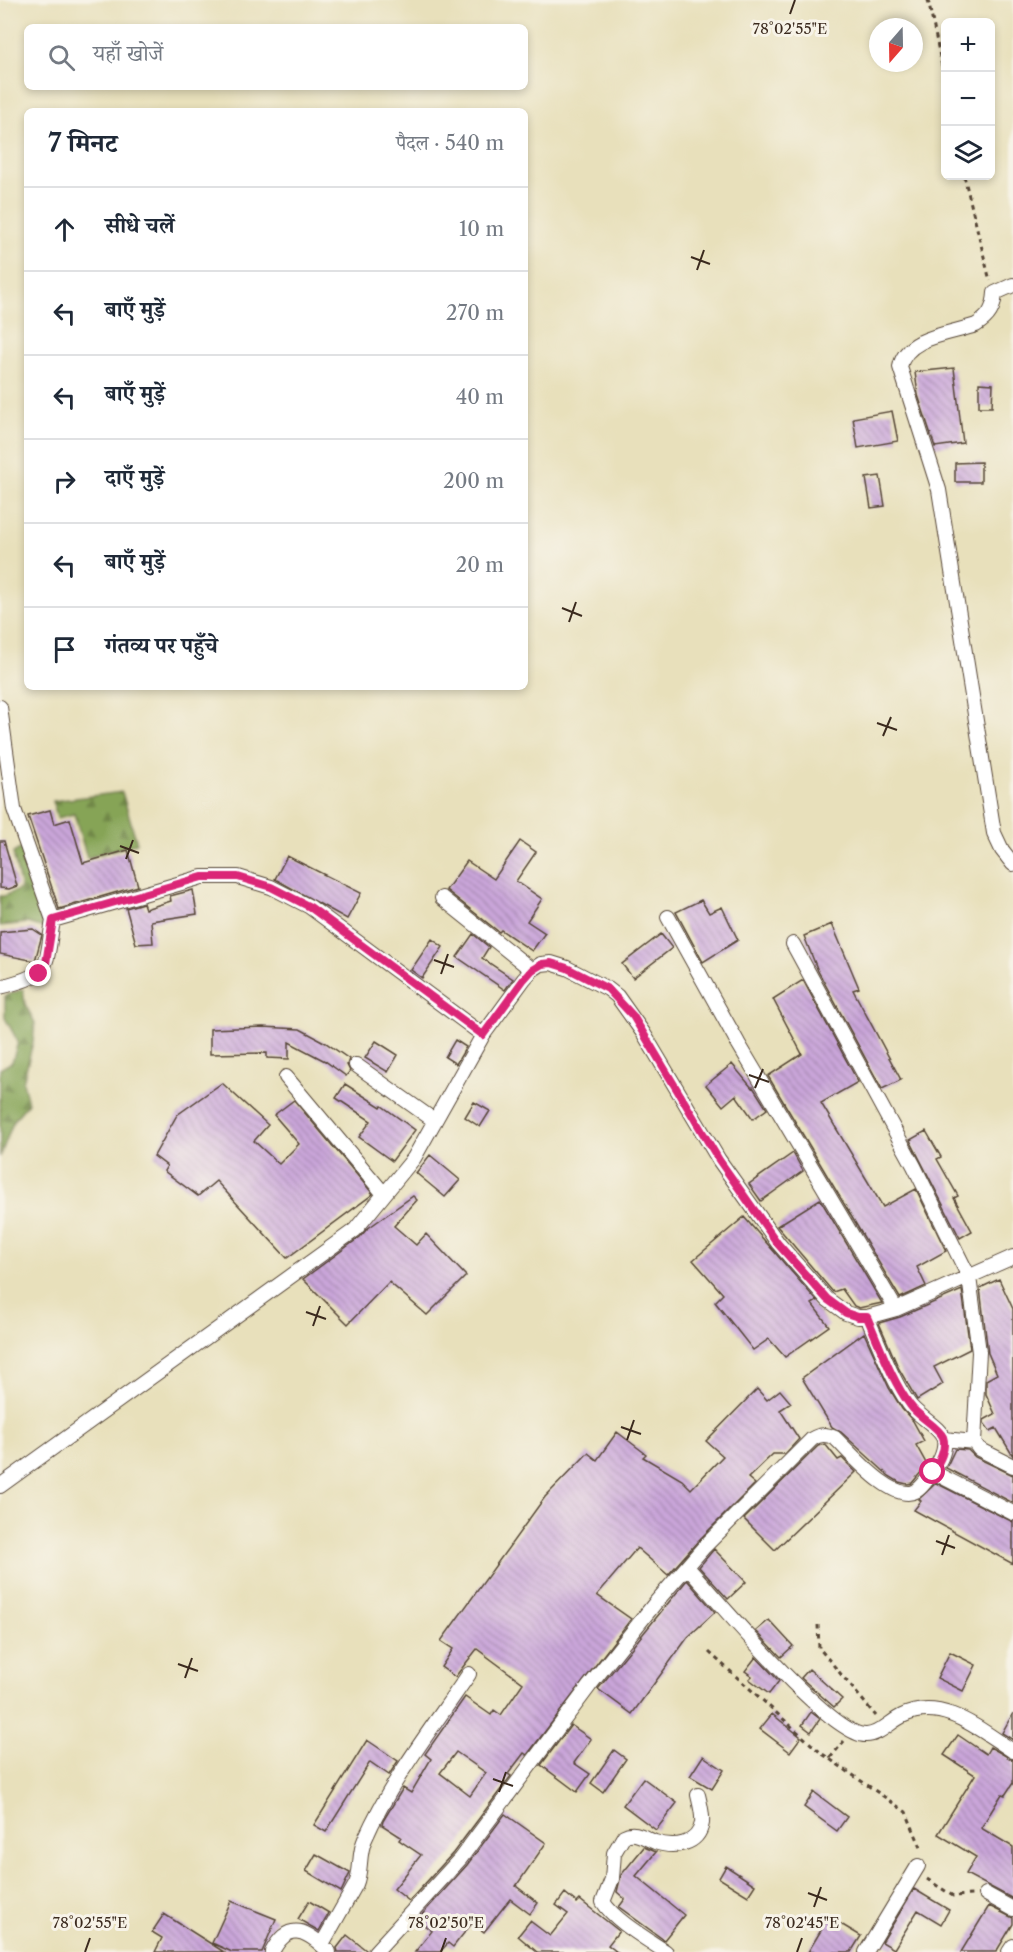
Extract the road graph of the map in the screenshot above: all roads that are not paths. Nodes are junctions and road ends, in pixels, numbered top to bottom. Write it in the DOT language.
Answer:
graph roads {
  1 [pos="1013,285"];
  2 [pos="0,707"];
  3 [pos="1013,864"];
  4 [pos="442,898"];
  5 [pos="668,917"];
  6 [pos="53,920"];
  7 [pos="794,944"];
  8 [pos="532,970"];
  9 [pos="0,987"];
  10 [pos="483,1035"];
  11 [pos="356,1065"];
  12 [pos="286,1077"];
  13 [pos="435,1121"];
  14 [pos="384,1194"];
  15 [pos="1013,1257"];
  16 [pos="969,1277"];
  17 [pos="896,1309"];
  18 [pos="867,1317"];
  19 [pos="944,1439"];
  20 [pos="974,1442"];
  21 [pos="1013,1466"];
  22 [pos="933,1472"];
  23 [pos="0,1486"];
  24 [pos="1013,1513"];
  25 [pos="687,1567"];
  26 [pos="469,1674"];
  27 [pos="1013,1751"];
  28 [pos="698,1795"];
  29 [pos="918,1866"];
  30 [pos="986,1894"];
  31 [pos="1013,1909"];
  32 [pos="1013,1946"];
  33 [pos="325,1948"];
  34 [pos="272,1952"];
  35 [pos="375,1952"];
  36 [pos="666,1952"];
  37 [pos="866,1952"];
  38 [pos="1009,1952"];
  1 -- 3 [label="street"];
  2 -- 6 [label="street"];
  4 -- 8 [label="street"];
  5 -- 17 [label="street"];
  6 -- 9 [label="street"];
  6 -- 10 [label="street"];
  7 -- 16 [label="street"];
  8 -- 10 [label="street"];
  8 -- 18 [label="street"];
  10 -- 13 [label="street"];
  11 -- 13 [label="street"];
  12 -- 14 [label="street"];
  13 -- 14 [label="street"];
  14 -- 23 [label="street"];
  15 -- 16 [label="street"];
  16 -- 17 [label="street"];
  16 -- 20 [label="street"];
  17 -- 18 [label="street"];
  18 -- 19 [label="street"];
  19 -- 20 [label="street"];
  19 -- 22 [label="street"];
  20 -- 21 [label="street"];
  22 -- 24 [label="street"];
  22 -- 25 [label="street"];
  25 -- 27 [label="street"];
  25 -- 35 [label="street"];
  26 -- 33 [label="street"];
  28 -- 36 [label="street"];
  29 -- 37 [label="street"];
  30 -- 31 [label="street"];
  32 -- 38 [label="street"];
  33 -- 34 [label="street"];
}
